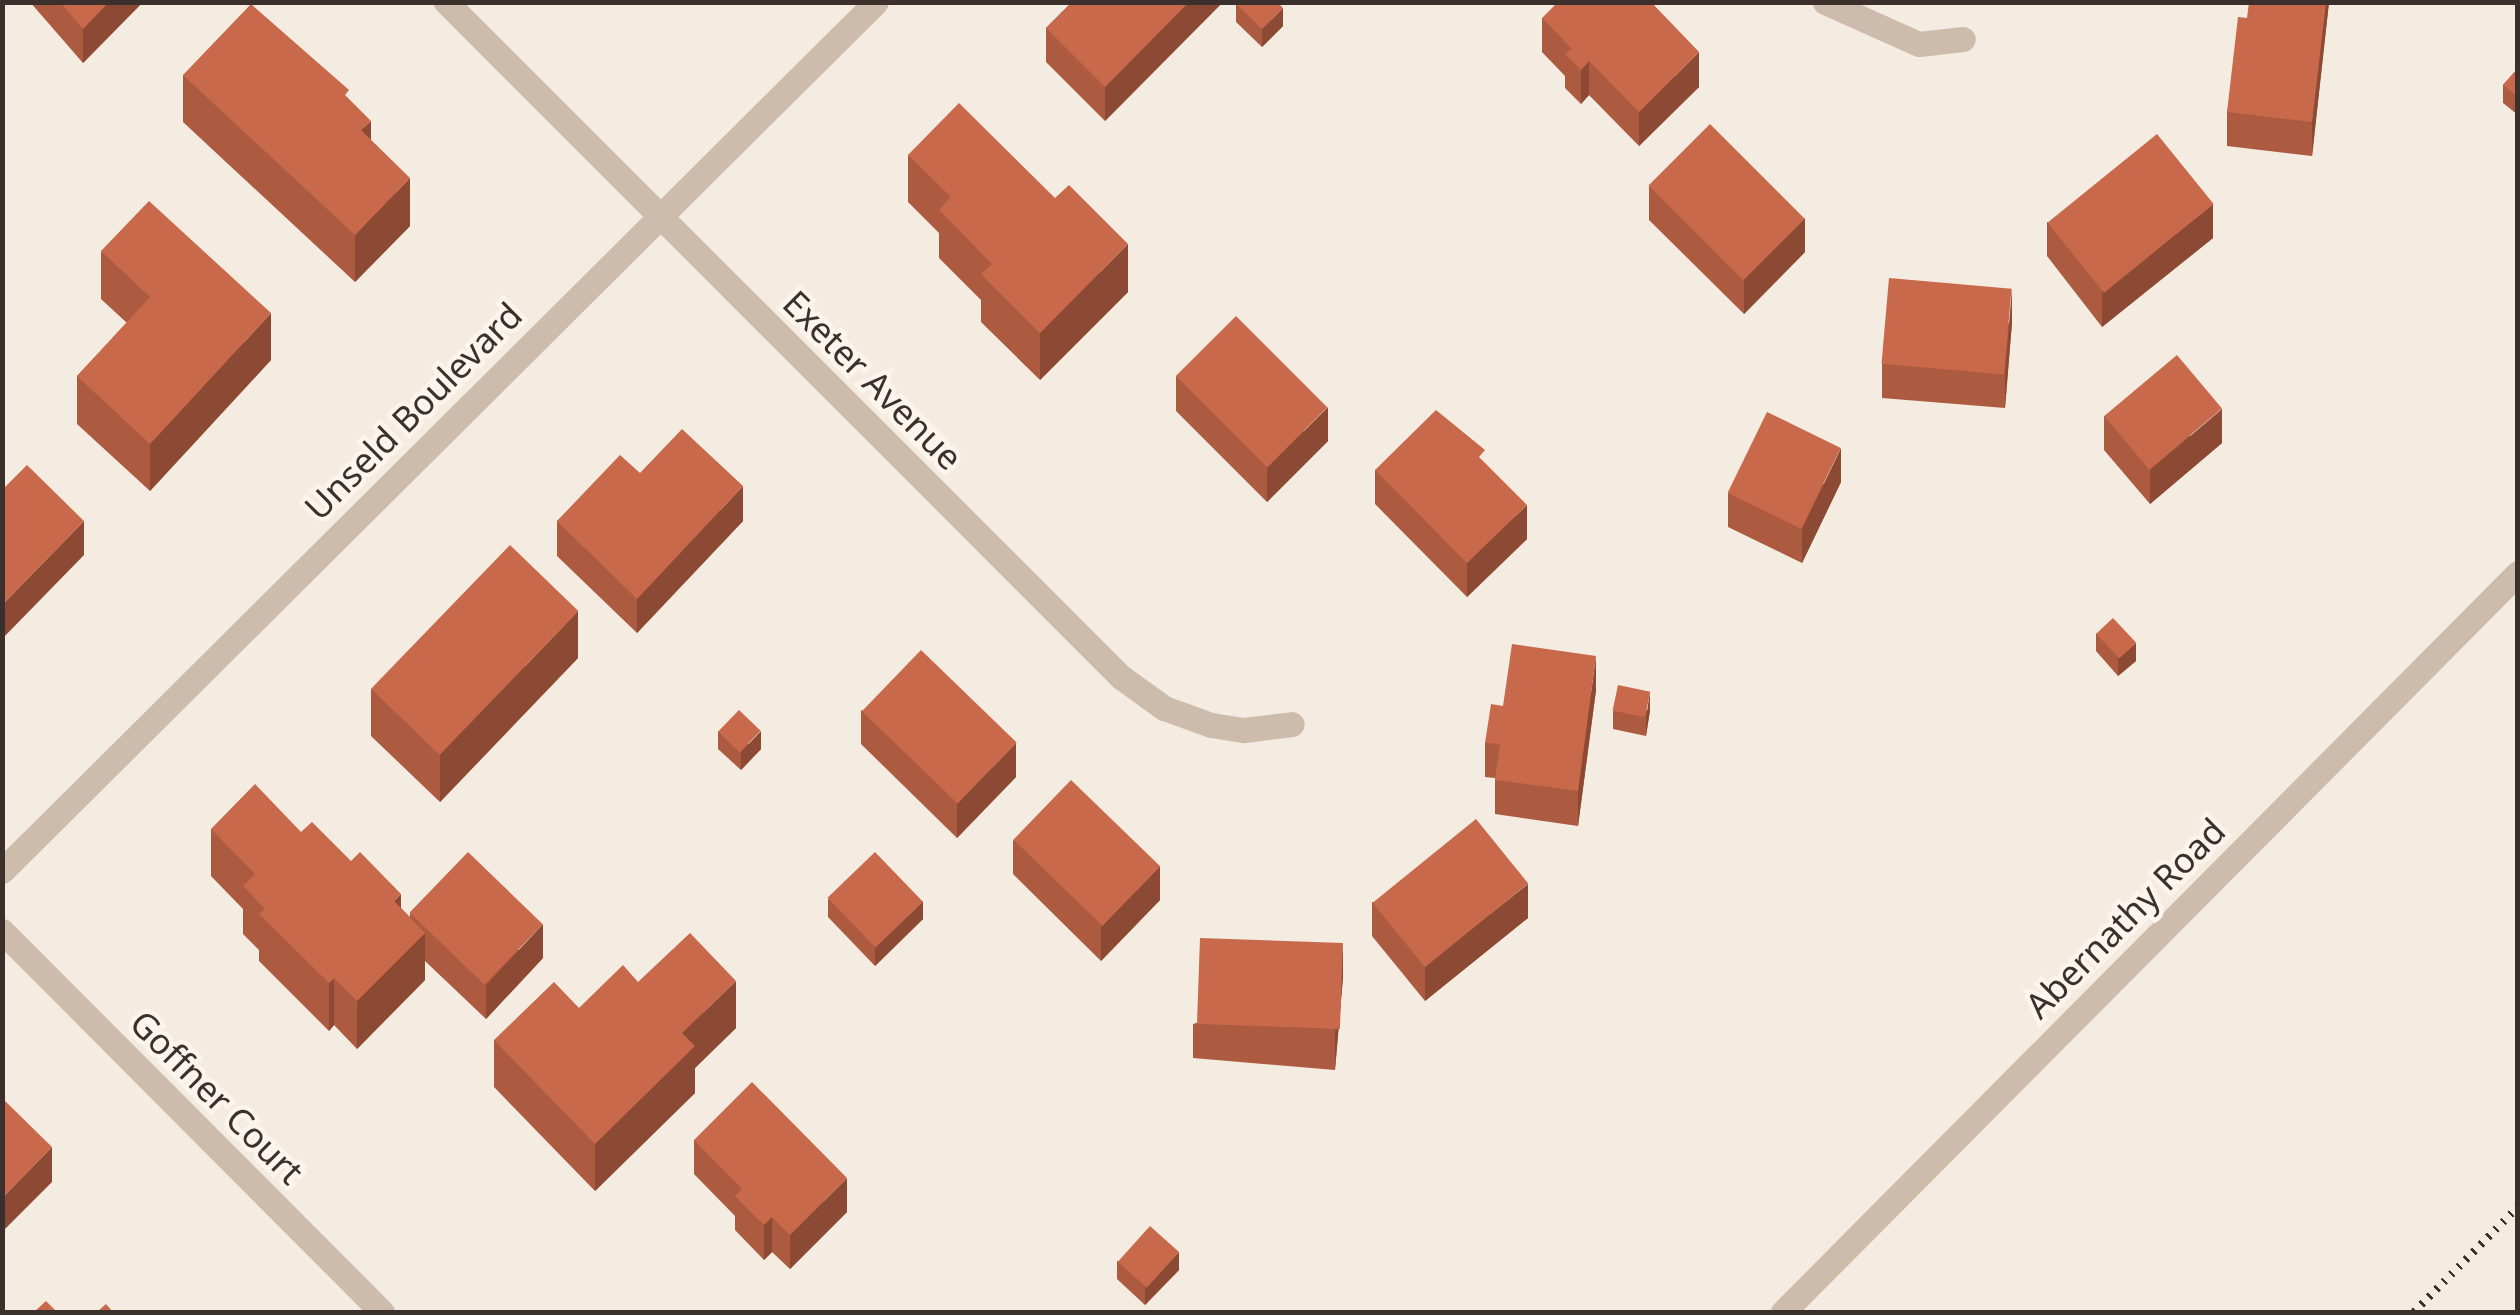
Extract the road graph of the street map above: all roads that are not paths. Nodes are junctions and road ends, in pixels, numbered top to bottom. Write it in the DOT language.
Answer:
graph roads {
  1 [pos="446,2"];
  2 [pos="876,2"];
  3 [pos="1826,2"];
  4 [pos="1963,39"];
  5 [pos="659,216"];
  6 [pos="2518,572"];
  7 [pos="1292,724"];
  8 [pos="2,871"];
  9 [pos="2,931"];
  10 [pos="382,1312"];
  11 [pos="1782,1312"];
  1 -- 5 [label="street, Exeter Avenue"];
  2 -- 5 [label="street, Unseld Boulevard"];
  3 -- 4 [label="street"];
  5 -- 7 [label="street, Exeter Avenue"];
  5 -- 8 [label="street, Unseld Boulevard"];
  6 -- 11 [label="street, Abernathy Road"];
  9 -- 10 [label="street, Goffner Court"];
}
